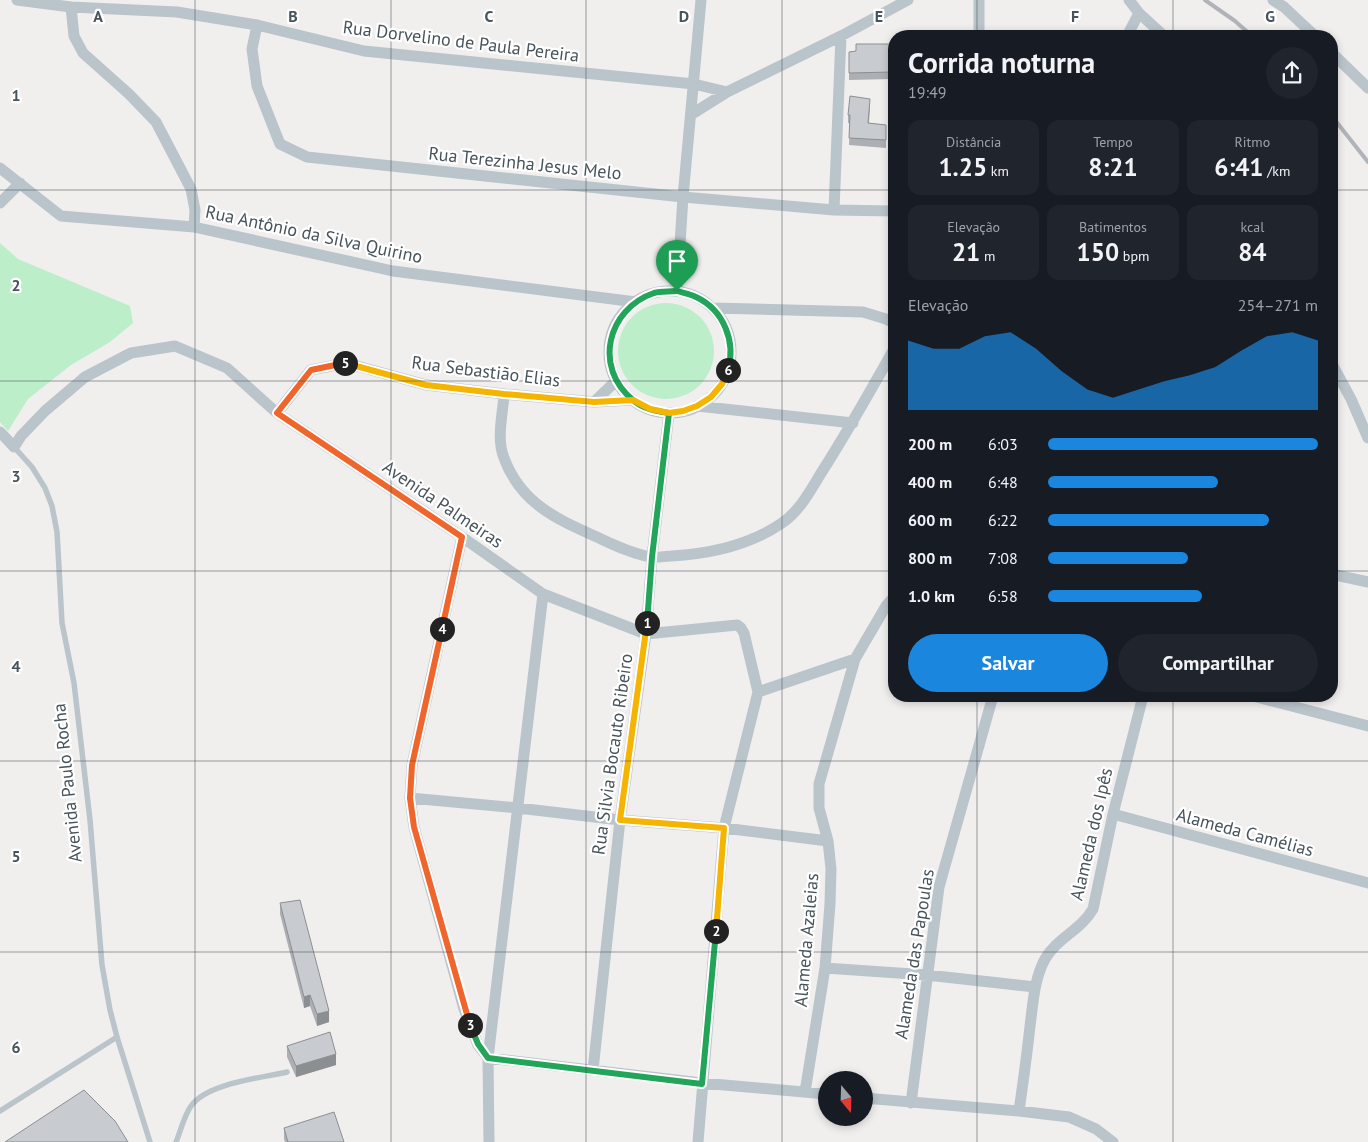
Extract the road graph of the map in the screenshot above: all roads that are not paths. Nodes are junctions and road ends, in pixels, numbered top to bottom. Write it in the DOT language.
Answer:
graph roads {
  1 [pos="17,0"];
  2 [pos="701,0"];
  3 [pos="908,0"];
  4 [pos="979,0"];
  5 [pos="1129,0"];
  6 [pos="1273,0"];
  7 [pos="71,7"];
  8 [pos="1139,14"];
  9 [pos="257,26"];
  10 [pos="979,30"];
  11 [pos="1130,30"];
  12 [pos="1157,30"];
  13 [pos="1309,30"];
  14 [pos="841,36"];
  15 [pos="1338,59"];
  16 [pos="694,84"];
  17 [pos="1368,88"];
  18 [pos="727,92"];
  19 [pos="692,114"];
  20 [pos="0,168"];
  21 [pos="20,183"];
  22 [pos="683,197"];
  23 [pos="0,203"];
  24 [pos="834,210"];
  25 [pos="888,211"];
  26 [pos="194,227"];
  27 [pos="677,291"];
  28 [pos="636,302"];
  29 [pos="713,308"];
  30 [pos="888,320"];
  31 [pos="888,361"];
  32 [pos="1338,376"];
  33 [pos="616,381"];
  34 [pos="504,394"];
  35 [pos="633,400"];
  36 [pos="594,402"];
  37 [pos="697,406"];
  38 [pos="277,413"];
  39 [pos="669,413"];
  40 [pos="853,423"];
  41 [pos="0,432"];
  42 [pos="1368,438"];
  43 [pos="14,447"];
  44 [pos="462,537"];
  45 [pos="652,557"];
  46 [pos="1338,576"];
  47 [pos="1368,582"];
  48 [pos="543,594"];
  49 [pos="888,609"];
  50 [pos="646,634"];
  51 [pos="855,659"];
  52 [pos="758,692"];
  53 [pos="991,702"];
  54 [pos="1141,702"];
  55 [pos="1276,702"];
  56 [pos="1368,726"];
  57 [pos="410,798"];
  58 [pos="518,808"];
  59 [pos="1113,814"];
  60 [pos="620,820"];
  61 [pos="724,828"];
  62 [pos="828,841"];
  63 [pos="1368,883"];
  64 [pos="825,968"];
  65 [pos="927,975"];
  66 [pos="1035,987"];
  67 [pos="117,1038"];
  68 [pos="488,1058"];
  69 [pos="593,1070"];
  70 [pos="286,1072"];
  71 [pos="702,1084"];
  72 [pos="804,1092"];
  73 [pos="818,1093"];
  74 [pos="873,1099"];
  75 [pos="911,1103"];
  76 [pos="0,1111"];
  77 [pos="1019,1111"];
  78 [pos="150,1142"];
  79 [pos="176,1142"];
  80 [pos="489,1142"];
  81 [pos="698,1142"];
  82 [pos="1112,1142"];
  1 -- 7 [label="street, Rua Dorvelino de Paula Pereira"];
  2 -- 16 [label="street"];
  3 -- 14 [label="street"];
  4 -- 10 [label="street"];
  5 -- 8 [label="street"];
  6 -- 13 [label="street"];
  7 -- 9 [label="street, Rua Dorvelino de Paula Pereira"];
  7 -- 26 [label="street"];
  8 -- 11 [label="street"];
  8 -- 12 [label="street"];
  9 -- 16 [label="street, Rua Dorvelino de Paula Pereira"];
  9 -- 22 [label="street, Rua Terezinha Jesus Melo"];
  14 -- 18 [label="street"];
  14 -- 24 [label="street"];
  15 -- 17 [label="street"];
  16 -- 18 [label="street, Rua Dorvelino de Paula Pereira"];
  16 -- 19 [label="street"];
  18 -- 19 [label="street"];
  19 -- 22 [label="street"];
  20 -- 21 [label="street, Rua Antônio da Silva Quirino"];
  21 -- 23 [label="street"];
  21 -- 26 [label="street, Rua Antônio da Silva Quirino"];
  22 -- 24 [label="street, Rua Terezinha Jesus Melo"];
  22 -- 27 [label="street"];
  24 -- 25 [label="street, Rua Terezinha Jesus Melo"];
  26 -- 28 [label="street, Rua Antônio da Silva Quirino"];
  27 -- 28 [label="street"];
  27 -- 29 [label="street"];
  28 -- 33 [label="street"];
  29 -- 30 [label="street"];
  29 -- 37 [label="street"];
  31 -- 40 [label="street"];
  32 -- 42 [label="street"];
  33 -- 35 [label="street"];
  33 -- 36 [label="street"];
  34 -- 36 [label="street, Rua Sebastião Elias"];
  34 -- 38 [label="street, Rua Sebastião Elias"];
  34 -- 45 [label="street"];
  35 -- 36 [label="street, Rua Sebastião Elias"];
  35 -- 39 [label="street"];
  37 -- 39 [label="street"];
  37 -- 40 [label="street"];
  38 -- 43 [label="street, Avenida Palmeiras"];
  38 -- 44 [label="street, Avenida Palmeiras"];
  39 -- 45 [label="street, Rua Silvia Bocauto Ribeiro"];
  40 -- 45 [label="street"];
  41 -- 43 [label="street, Avenida Paulo Rocha"];
  43 -- 67 [label="lane, Avenida Paulo Rocha"];
  44 -- 48 [label="street, Avenida Palmeiras"];
  44 -- 57 [label="street"];
  45 -- 50 [label="street, Rua Silvia Bocauto Ribeiro"];
  46 -- 47 [label="street"];
  48 -- 50 [label="street, Avenida Palmeiras"];
  48 -- 58 [label="street"];
  49 -- 51 [label="street, Alameda Azaleias"];
  50 -- 52 [label="street, Avenida Palmeiras"];
  50 -- 60 [label="street, Rua Silvia Bocauto Ribeiro"];
  51 -- 52 [label="street"];
  51 -- 62 [label="street, Alameda Azaleias"];
  52 -- 61 [label="street"];
  53 -- 65 [label="street, Alameda das Papoulas"];
  54 -- 59 [label="street, Alameda dos Ipês"];
  55 -- 56 [label="street"];
  57 -- 58 [label="street"];
  57 -- 68 [label="street"];
  58 -- 60 [label="street"];
  58 -- 68 [label="street"];
  59 -- 63 [label="street, Alameda Camélias"];
  59 -- 66 [label="street, Alameda dos Ipês"];
  60 -- 61 [label="street"];
  60 -- 69 [label="street, Rua Silvia Bocauto Ribeiro"];
  61 -- 62 [label="street"];
  61 -- 71 [label="street"];
  62 -- 64 [label="street, Alameda Azaleias"];
  64 -- 65 [label="street"];
  64 -- 72 [label="street, Alameda Azaleias"];
  65 -- 66 [label="street"];
  65 -- 75 [label="street, Alameda das Papoulas"];
  66 -- 77 [label="street, Alameda dos Ipês"];
  67 -- 76 [label="lane"];
  67 -- 78 [label="lane, Avenida Paulo Rocha"];
  68 -- 69 [label="street"];
  68 -- 80 [label="street"];
  69 -- 71 [label="street"];
  70 -- 79 [label="lane"];
  71 -- 72 [label="street"];
  71 -- 81 [label="street"];
  72 -- 73 [label="street"];
  74 -- 75 [label="street"];
  75 -- 77 [label="street"];
  77 -- 82 [label="street"];
}
